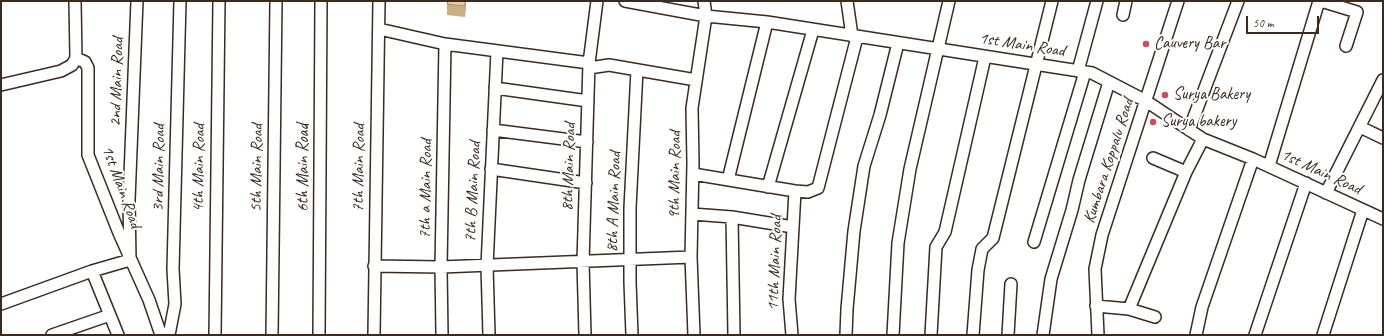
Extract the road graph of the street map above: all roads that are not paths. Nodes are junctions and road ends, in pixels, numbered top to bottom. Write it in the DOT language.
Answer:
graph roads {
  1 [pos="76,1"];
  2 [pos="136,1"];
  3 [pos="180,1"];
  4 [pos="219,1"];
  5 [pos="276,1"];
  6 [pos="321,1"];
  7 [pos="379,1"];
  8 [pos="597,1"];
  9 [pos="624,1"];
  10 [pos="704,1"];
  11 [pos="847,1"];
  12 [pos="949,1"];
  13 [pos="1052,1"];
  14 [pos="1097,1"];
  15 [pos="1126,1"];
  16 [pos="1178,1"];
  17 [pos="1238,1"];
  18 [pos="1320,1"];
  19 [pos="1123,15"];
  20 [pos="706,16"];
  21 [pos="767,22"];
  22 [pos="379,29"];
  23 [pos="813,30"];
  24 [pos="855,36"];
  25 [pos="898,43"];
  26 [pos="446,44"];
  27 [pos="1346,46"];
  28 [pos="938,49"];
  29 [pos="497,51"];
  30 [pos="985,57"];
  31 [pos="76,58"];
  32 [pos="589,65"];
  33 [pos="1037,65"];
  34 [pos="637,70"];
  35 [pos="1081,72"];
  36 [pos="696,80"];
  37 [pos="1109,82"];
  38 [pos="1382,83"];
  39 [pos="1,85"];
  40 [pos="495,88"];
  41 [pos="588,101"];
  42 [pos="1146,101"];
  43 [pos="1360,127"];
  44 [pos="493,130"];
  45 [pos="1188,130"];
  46 [pos="1383,138"];
  47 [pos="1203,139"];
  48 [pos="587,142"];
  49 [pos="1153,158"];
  50 [pos="1253,159"];
  51 [pos="1269,166"];
  52 [pos="491,169"];
  53 [pos="1186,172"];
  54 [pos="693,174"];
  55 [pos="728,180"];
  56 [pos="586,183"];
  57 [pos="1306,184"];
  58 [pos="768,187"];
  59 [pos="795,191"];
  60 [pos="1326,193"];
  61 [pos="1363,210"];
  62 [pos="692,214"];
  63 [pos="732,217"];
  64 [pos="1383,219"];
  65 [pos="793,227"];
  66 [pos="1034,242"];
  67 [pos="691,257"];
  68 [pos="130,260"];
  69 [pos="630,260"];
  70 [pos="583,262"];
  71 [pos="374,266"];
  72 [pos="487,266"];
  73 [pos="441,267"];
  74 [pos="92,271"];
  75 [pos="1011,284"];
  76 [pos="1,304"];
  77 [pos="1096,306"];
  78 [pos="1129,309"];
  79 [pos="110,315"];
  80 [pos="1155,317"];
  81 [pos="52,335"];
  82 [pos="118,335"];
  83 [pos="161,335"];
  84 [pos="169,335"];
  85 [pos="215,335"];
  86 [pos="272,335"];
  87 [pos="319,335"];
  88 [pos="374,335"];
  89 [pos="442,335"];
  90 [pos="489,335"];
  91 [pos="585,335"];
  92 [pos="632,335"];
  93 [pos="694,335"];
  94 [pos="734,335"];
  95 [pos="792,335"];
  96 [pos="846,335"];
  97 [pos="893,335"];
  98 [pos="931,335"];
  99 [pos="973,335"];
  100 [pos="1008,335"];
  101 [pos="1043,335"];
  102 [pos="1098,335"];
  103 [pos="1196,335"];
  104 [pos="1255,335"];
  105 [pos="1323,335"];
  1 -- 31 [label="street"];
  2 -- 68 [label="street, 2nd Main Road"];
  3 -- 84 [label="street, 3rd Main Road"];
  4 -- 85 [label="street, 4th Main Road"];
  5 -- 86 [label="street, 5th Main Road"];
  6 -- 87 [label="street, 6th Main Road"];
  7 -- 22 [label="street, 7th Main Road"];
  8 -- 32 [label="street, 8th Main Road"];
  9 -- 20 [label="street, 1st Main Road"];
  10 -- 20 [label="street, 9th Main Road"];
  11 -- 24 [label="street"];
  12 -- 28 [label="street"];
  13 -- 33 [label="street"];
  14 -- 35 [label="street"];
  15 -- 19 [label="street"];
  16 -- 42 [label="street, Kumbara Koppalu Road"];
  17 -- 45 [label="street"];
  18 -- 27 [label="street"];
  18 -- 51 [label="street"];
  20 -- 21 [label="street, 1st Main Road"];
  20 -- 36 [label="street, 9th Main Road"];
  21 -- 23 [label="street, 1st Main Road"];
  21 -- 55 [label="street"];
  22 -- 26 [label="street"];
  22 -- 71 [label="street, 7th Main Road"];
  23 -- 24 [label="street, 1st Main Road"];
  23 -- 58 [label="street"];
  24 -- 25 [label="street, 1st Main Road"];
  24 -- 59 [label="street"];
  25 -- 28 [label="street, 1st Main Road"];
  25 -- 96 [label="street"];
  26 -- 29 [label="street"];
  26 -- 73 [label="street, 7th a Main Road"];
  28 -- 30 [label="street, 1st Main Road"];
  28 -- 97 [label="street"];
  29 -- 32 [label="street"];
  29 -- 40 [label="street, 7th B Main Road"];
  30 -- 33 [label="street, 1st Main Road"];
  30 -- 98 [label="street"];
  31 -- 39 [label="street"];
  31 -- 68 [label="street, 1st Main Road"];
  32 -- 34 [label="street"];
  32 -- 41 [label="street, 8th Main Road"];
  33 -- 35 [label="street, 1st Main Road"];
  33 -- 99 [label="street"];
  34 -- 36 [label="street"];
  34 -- 69 [label="street, 8th A Main Road"];
  35 -- 37 [label="street, 1st Main Road"];
  35 -- 66 [label="street"];
  36 -- 54 [label="street, 9th Main Road"];
  37 -- 42 [label="street, 1st Main Road"];
  37 -- 101 [label="street"];
  38 -- 43 [label="street"];
  40 -- 41 [label="street"];
  40 -- 44 [label="street, 7th B Main Road"];
  41 -- 48 [label="street, 8th Main Road"];
  42 -- 45 [label="street, 1st Main Road"];
  42 -- 77 [label="street, Kumbara Koppalu Road"];
  43 -- 46 [label="street"];
  43 -- 60 [label="street"];
  44 -- 48 [label="street"];
  44 -- 52 [label="street, 7th B Main Road"];
  45 -- 47 [label="street, 1st Main Road"];
  47 -- 50 [label="street, 1st Main Road"];
  47 -- 53 [label="street"];
  48 -- 56 [label="street, 8th Main Road"];
  49 -- 53 [label="street"];
  50 -- 51 [label="street, 1st Main Road"];
  50 -- 103 [label="street"];
  51 -- 57 [label="street, 1st Main Road"];
  52 -- 56 [label="street"];
  52 -- 72 [label="street, 7th B Main Road"];
  53 -- 78 [label="street"];
  54 -- 55 [label="street"];
  54 -- 62 [label="street, 9th Main Road"];
  55 -- 58 [label="street"];
  56 -- 70 [label="street, 8th Main Road"];
  57 -- 60 [label="street, 1st Main Road"];
  57 -- 104 [label="street"];
  58 -- 59 [label="street"];
  59 -- 65 [label="street, 11th Main Road"];
  60 -- 61 [label="street, 1st Main Road"];
  61 -- 64 [label="street, 1st Main Road"];
  61 -- 105 [label="street"];
  62 -- 63 [label="street"];
  62 -- 67 [label="street, 9th Main Road"];
  63 -- 65 [label="street"];
  63 -- 94 [label="street"];
  65 -- 95 [label="street, 11th Main Road"];
  67 -- 69 [label="street"];
  67 -- 93 [label="street, 9th Main Road"];
  68 -- 74 [label="street"];
  68 -- 83 [label="street, 1st Main Road"];
  69 -- 70 [label="street"];
  69 -- 92 [label="street, 8th A Main Road"];
  70 -- 72 [label="street"];
  70 -- 91 [label="street, 8th Main Road"];
  71 -- 73 [label="street"];
  71 -- 88 [label="street, 7th Main Road"];
  72 -- 73 [label="street"];
  72 -- 90 [label="street, 7th B Main Road"];
  73 -- 89 [label="street, 7th a Main Road"];
  74 -- 76 [label="street"];
  74 -- 79 [label="street"];
  75 -- 100 [label="street"];
  77 -- 78 [label="street"];
  77 -- 102 [label="street, Kumbara Koppalu Road"];
  78 -- 80 [label="street"];
  79 -- 81 [label="street"];
  79 -- 82 [label="street"];
}
